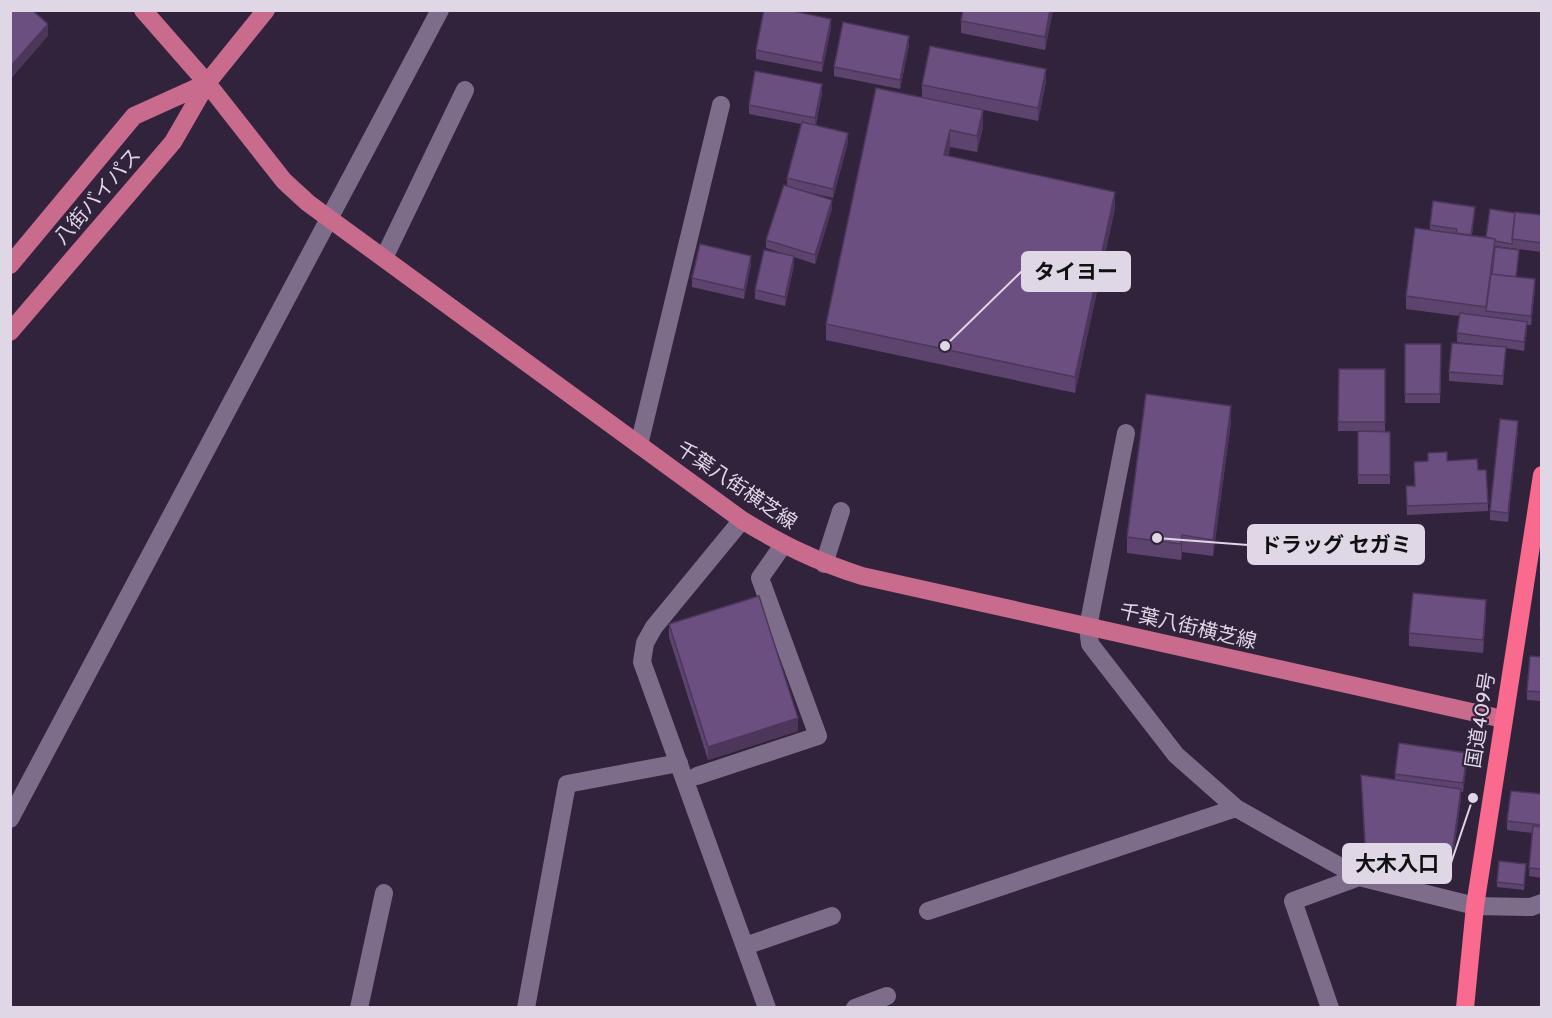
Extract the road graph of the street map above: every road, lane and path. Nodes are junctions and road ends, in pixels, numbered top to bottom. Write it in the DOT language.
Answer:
graph roads {
  1 [pos="143,10"];
  2 [pos="266,10"];
  3 [pos="440,10"];
  4 [pos="207,83"];
  5 [pos="465,90"];
  6 [pos="720,105"];
  7 [pos="328,218"];
  8 [pos="384,258"];
  9 [pos="10,265"];
  10 [pos="10,332"];
  11 [pos="1126,433"];
  12 [pos="639,445"];
  13 [pos="1542,475"];
  14 [pos="842,511"];
  15 [pos="742,520"];
  16 [pos="783,545"];
  17 [pos="824,564"];
  18 [pos="1088,627"];
  19 [pos="1503,720"];
  20 [pos="679,763"];
  21 [pos="697,776"];
  22 [pos="1236,808"];
  23 [pos="10,819"];
  24 [pos="1359,877"];
  25 [pos="384,893"];
  26 [pos="1542,903"];
  27 [pos="1475,906"];
  28 [pos="928,911"];
  29 [pos="832,916"];
  30 [pos="745,946"];
  31 [pos="887,996"];
  32 [pos="359,1008"];
  33 [pos="526,1008"];
  34 [pos="767,1008"];
  35 [pos="855,1008"];
  36 [pos="1330,1008"];
  37 [pos="1465,1008"];
  1 -- 4 [label="main road, 千葉八街横芝線"];
  2 -- 4 [label="main road, 八街バイパス"];
  3 -- 7 [label="street"];
  4 -- 7 [label="main road, 千葉八街横芝線"];
  4 -- 9 [label="main road, 八街バイパス"];
  4 -- 10 [label="main road, 八街バイパス"];
  5 -- 8 [label="street"];
  6 -- 12 [label="street"];
  7 -- 8 [label="main road, 千葉八街横芝線"];
  7 -- 23 [label="street"];
  8 -- 12 [label="main road, 千葉八街横芝線"];
  11 -- 18 [label="street"];
  12 -- 15 [label="main road, 千葉八街横芝線"];
  13 -- 19 [label="highway, 国道409号"];
  14 -- 17 [label="street"];
  15 -- 16 [label="main road, 千葉八街横芝線"];
  15 -- 20 [label="street"];
  16 -- 17 [label="main road, 千葉八街横芝線"];
  16 -- 21 [label="street"];
  17 -- 18 [label="main road, 千葉八街横芝線"];
  18 -- 19 [label="main road, 千葉八街横芝線"];
  18 -- 22 [label="street"];
  19 -- 27 [label="highway, 国道409号"];
  20 -- 30 [label="street"];
  20 -- 33 [label="street"];
  22 -- 24 [label="street"];
  22 -- 28 [label="street"];
  24 -- 27 [label="street"];
  24 -- 36 [label="street"];
  25 -- 32 [label="street"];
  26 -- 27 [label="street"];
  27 -- 37 [label="highway, 国道409号"];
  29 -- 30 [label="street"];
  30 -- 34 [label="street"];
  31 -- 35 [label="street"];
}
